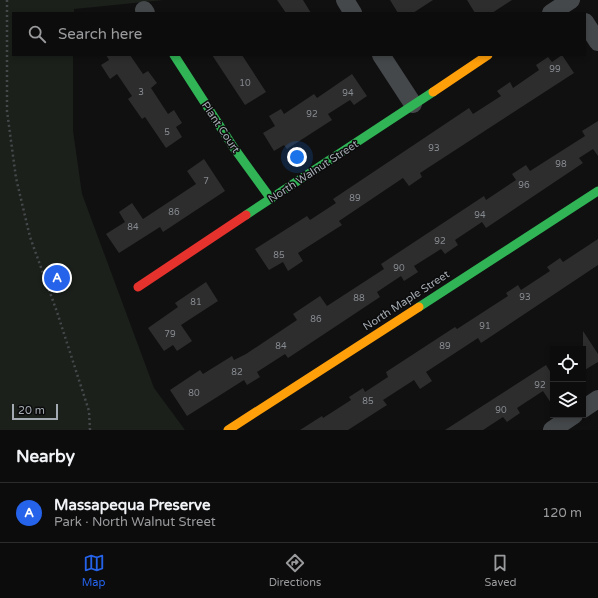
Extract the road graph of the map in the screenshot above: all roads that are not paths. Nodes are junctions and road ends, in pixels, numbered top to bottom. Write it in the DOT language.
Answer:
graph roads {
  1 [pos="345,0"];
  2 [pos="571,0"];
  3 [pos="352,12"];
  4 [pos="553,12"];
  5 [pos="578,12"];
  6 [pos="586,24"];
  7 [pos="598,42"];
  8 [pos="175,56"];
  9 [pos="382,56"];
  10 [pos="486,56"];
  11 [pos="413,104"];
  12 [pos="598,191"];
  13 [pos="271,199"];
  14 [pos="138,287"];
  15 [pos="598,399"];
  16 [pos="586,407"];
  17 [pos="570,418"];
  18 [pos="228,430"];
  19 [pos="552,430"];
  1 -- 3 [label="street"];
  2 -- 4 [label="street"];
  2 -- 5 [label="street"];
  6 -- 7 [label="street"];
  8 -- 13 [label="street, Plant Court"];
  9 -- 11 [label="street"];
  10 -- 11 [label="street, North Walnut Street"];
  11 -- 13 [label="street, North Walnut Street"];
  12 -- 18 [label="street, North Maple Street"];
  13 -- 14 [label="street, North Walnut Street"];
  15 -- 16 [label="street"];
  17 -- 19 [label="street"];
}
